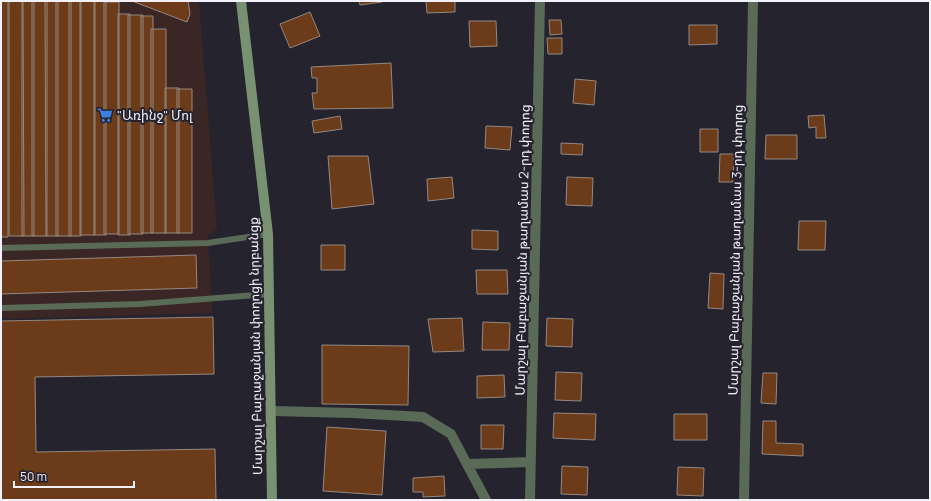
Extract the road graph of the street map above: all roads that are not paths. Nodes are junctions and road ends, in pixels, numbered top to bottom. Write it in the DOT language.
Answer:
graph roads {
  1 [pos="241,1"];
  2 [pos="540,1"];
  3 [pos="753,1"];
  4 [pos="268,234"];
  5 [pos="1,248"];
  6 [pos="269,294"];
  7 [pos="1,308"];
  8 [pos="272,411"];
  9 [pos="531,462"];
  10 [pos="468,464"];
  11 [pos="272,500"];
  12 [pos="486,500"];
  13 [pos="530,500"];
  14 [pos="744,500"];
  1 -- 4 [label="street, Մարշալ Բաբաջանյան փողոցի նրբանցք"];
  2 -- 9 [label="street, Մարշալ Բաբաջանյան թաղամաս 2-րդ փողոց"];
  3 -- 14 [label="street, Մարշալ Բաբաջանյան թաղամաս 3-րդ փողոց"];
  4 -- 5 [label="lane"];
  4 -- 6 [label="street, Մարշալ Բաբաջանյան փողոցի նրբանցք"];
  6 -- 7 [label="lane"];
  6 -- 8 [label="street, Մարշալ Բաբաջանյան փողոցի նրբանցք"];
  8 -- 10 [label="street"];
  8 -- 11 [label="street, Մարշալ Բաբաջանյան փողոցի նրբանցք"];
  9 -- 10 [label="street"];
  9 -- 13 [label="street, Մարշալ Բաբաջանյան թաղամաս 2-րդ փողոց"];
  10 -- 12 [label="street"];
}
